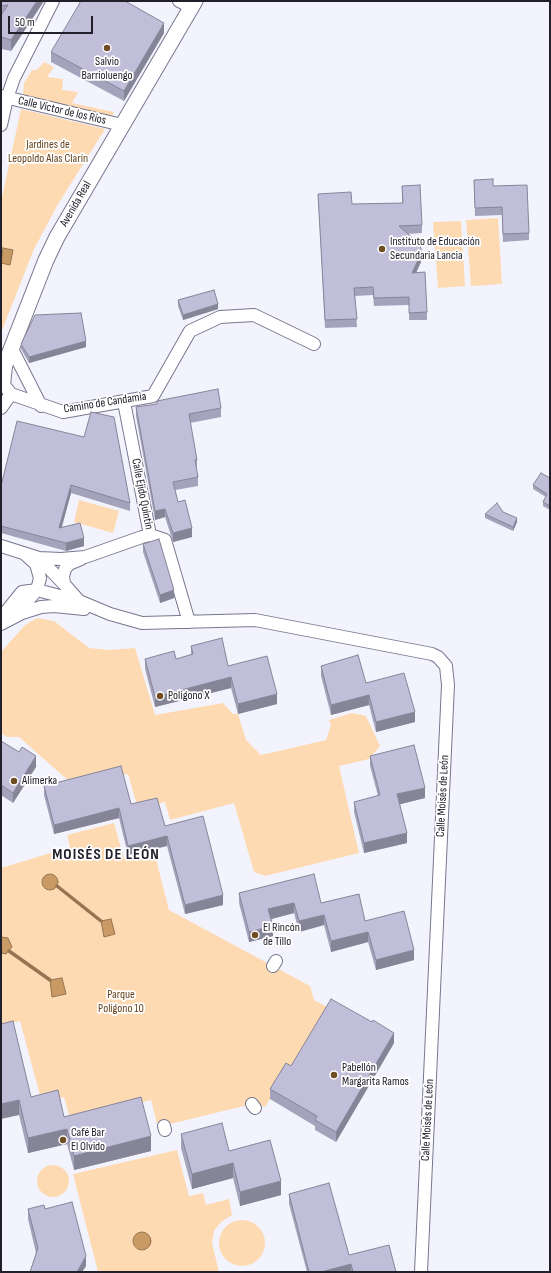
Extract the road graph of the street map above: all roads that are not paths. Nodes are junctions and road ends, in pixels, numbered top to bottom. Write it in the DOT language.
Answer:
graph roads {
  1 [pos="53,1"];
  2 [pos="188,3"];
  3 [pos="4,97"];
  4 [pos="122,125"];
  5 [pos="1,126"];
  6 [pos="314,344"];
  7 [pos="6,355"];
  8 [pos="1,375"];
  9 [pos="11,394"];
  10 [pos="124,402"];
  11 [pos="41,406"];
  12 [pos="1,408"];
  13 [pos="150,535"];
  14 [pos="1,546"];
  15 [pos="24,553"];
  16 [pos="85,557"];
  17 [pos="39,558"];
  18 [pos="64,584"];
  19 [pos="37,590"];
  20 [pos="79,601"];
  21 [pos="110,614"];
  22 [pos="6,618"];
  23 [pos="190,622"];
  24 [pos="1,624"];
  25 [pos="421,1272"];
  1 -- 3 [label="street"];
  2 -- 4 [label="main road, Avenida Real"];
  3 -- 4 [label="street, Calle Víctor de los Ríos"];
  3 -- 5 [label="street"];
  4 -- 7 [label="main road, Avenida Real"];
  6 -- 10 [label="street, Camino de Candamia"];
  7 -- 8 [label="main road, Avenida Real"];
  7 -- 9 [label="street"];
  7 -- 11 [label="street"];
  9 -- 11 [label="street, Camino de Candamia"];
  9 -- 12 [label="street"];
  10 -- 11 [label="street, Camino de Candamia"];
  10 -- 13 [label="street, Calle Ejido Quintin"];
  13 -- 16 [label="street"];
  13 -- 23 [label="street, Calle Ejido Quintin"];
  14 -- 15 [label="street"];
  15 -- 17 [label="street"];
  15 -- 19 [label="street"];
  16 -- 17 [label="street"];
  16 -- 18 [label="street"];
  17 -- 18 [label="street, Calle Moisés de León"];
  18 -- 20 [label="street, Calle Moisés de León"];
  19 -- 20 [label="street, Calle Moisés de León"];
  19 -- 22 [label="street, Calle Moisés de León"];
  20 -- 21 [label="street, Calle Moisés de León"];
  21 -- 22 [label="street, Calle Moisés de León"];
  21 -- 23 [label="street, Calle Moisés de León"];
  22 -- 24 [label="street, Calle Moisés de León"];
  23 -- 25 [label="street, Calle Moisés de León"];
}
